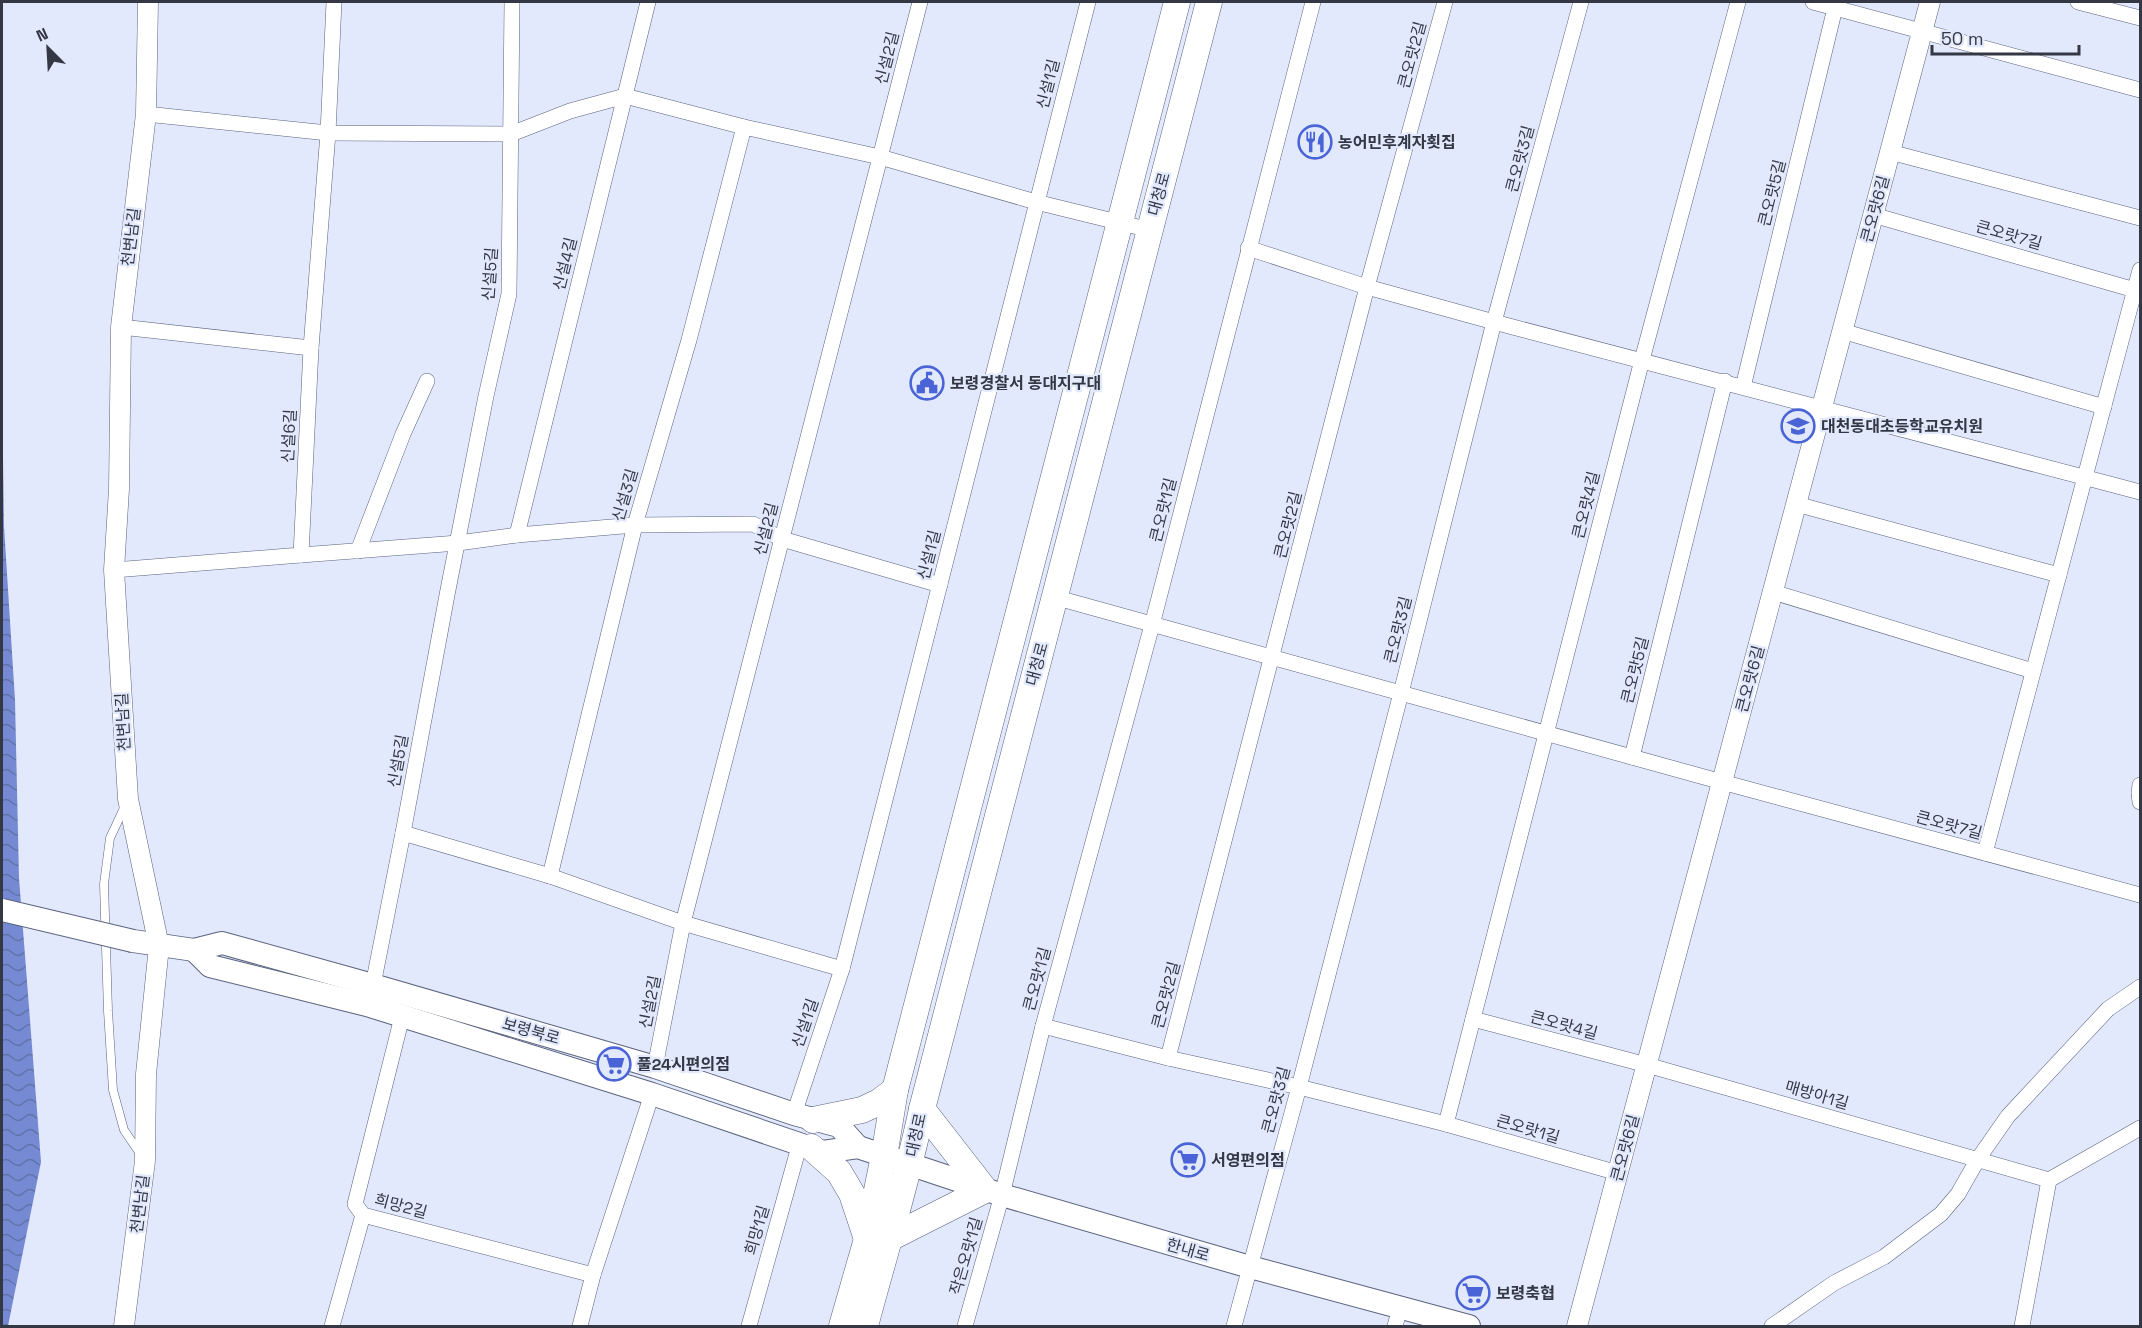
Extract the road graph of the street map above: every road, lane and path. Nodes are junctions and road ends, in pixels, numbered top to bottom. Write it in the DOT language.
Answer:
graph roads {
  1 [pos="148,2"];
  2 [pos="334,2"];
  3 [pos="512,2"];
  4 [pos="648,2"];
  5 [pos="920,2"];
  6 [pos="1088,2"];
  7 [pos="1177,2"];
  8 [pos="1209,2"];
  9 [pos="1313,2"];
  10 [pos="1445,2"];
  11 [pos="1581,2"];
  12 [pos="1738,2"];
  13 [pos="1813,2"];
  14 [pos="1930,2"];
  15 [pos="2078,2"];
  16 [pos="1835,8"];
  17 [pos="2140,18"];
  18 [pos="1922,31"];
  19 [pos="2140,90"];
  20 [pos="625,96"];
  21 [pos="146,114"];
  22 [pos="744,127"];
  23 [pos="328,133"];
  24 [pos="512,134"];
  25 [pos="1890,152"];
  26 [pos="880,157"];
  27 [pos="1036,202"];
  28 [pos="1873,215"];
  29 [pos="2140,218"];
  30 [pos="1119,222"];
  31 [pos="1150,230"];
  32 [pos="1248,248"];
  33 [pos="2140,270"];
  34 [pos="1367,287"];
  35 [pos="2135,290"];
  36 [pos="1494,322"];
  37 [pos="121,327"];
  38 [pos="1842,331"];
  39 [pos="311,348"];
  40 [pos="1642,360"];
  41 [pos="427,381"];
  42 [pos="1725,381"];
  43 [pos="1743,387"];
  44 [pos="1822,407"];
  45 [pos="2104,407"];
  46 [pos="2085,478"];
  47 [pos="2140,492"];
  48 [pos="1796,504"];
  49 [pos="635,525"];
  50 [pos="517,535"];
  51 [pos="782,539"];
  52 [pos="458,543"];
  53 [pos="358,551"];
  54 [pos="301,555"];
  55 [pos="114,570"];
  56 [pos="2059,574"];
  57 [pos="940,585"];
  58 [pos="1773,592"];
  59 [pos="1054,597"];
  60 [pos="1152,625"];
  61 [pos="1273,658"];
  62 [pos="2033,671"];
  63 [pos="1401,693"];
  64 [pos="1547,734"];
  65 [pos="1632,757"];
  66 [pos="1722,782"];
  67 [pos="2140,785"];
  68 [pos="128,799"];
  69 [pos="2140,802"];
  70 [pos="403,833"];
  71 [pos="1984,853"];
  72 [pos="550,876"];
  73 [pos="2140,895"];
  74 [pos="2,910"];
  75 [pos="683,923"];
  76 [pos="159,946"];
  77 [pos="194,950"];
  78 [pos="842,969"];
  79 [pos="373,985"];
  80 [pos="2140,987"];
  81 [pos="402,1017"];
  82 [pos="1473,1019"];
  83 [pos="1043,1026"];
  84 [pos="1168,1058"];
  85 [pos="1647,1065"];
  86 [pos="655,1067"];
  87 [pos="1299,1086"];
  88 [pos="895,1090"];
  89 [pos="652,1094"];
  90 [pos="922,1109"];
  91 [pos="803,1117"];
  92 [pos="1446,1124"];
  93 [pos="2140,1128"];
  94 [pos="805,1145"];
  95 [pos="858,1147"];
  96 [pos="884,1156"];
  97 [pos="1978,1159"];
  98 [pos="145,1161"];
  99 [pos="910,1165"];
  100 [pos="1618,1173"];
  101 [pos="2049,1180"];
  102 [pos="993,1193"];
  103 [pos="363,1215"];
  104 [pos="877,1239"];
  105 [pos="1250,1268"];
  106 [pos="593,1275"];
  107 [pos="1397,1317"];
  108 [pos="124,1326"];
  109 [pos="332,1326"];
  110 [pos="580,1326"];
  111 [pos="748,1326"];
  112 [pos="842,1326"];
  113 [pos="865,1326"];
  114 [pos="965,1326"];
  115 [pos="1234,1326"];
  116 [pos="1468,1326"];
  117 [pos="1577,1326"];
  118 [pos="1772,1326"];
  119 [pos="2022,1326"];
  1 -- 21 [label="street, 천변남길"];
  2 -- 23 [label="street, 신설6길"];
  3 -- 24 [label="street, 신설5길"];
  4 -- 20 [label="street, 신설4길"];
  5 -- 26 [label="street, 신설2길"];
  6 -- 27 [label="street, 신설1길"];
  7 -- 30 [label="main road, 대청로"];
  8 -- 31 [label="main road, 대청로"];
  9 -- 32 [label="street, 큰오랏1길"];
  10 -- 34 [label="street, 큰오랏2길"];
  11 -- 36 [label="street, 큰오랏3길"];
  12 -- 40 [label="street, 큰오랏4길"];
  13 -- 16 [label="street"];
  14 -- 18 [label="street, 큰오랏6길"];
  15 -- 17 [label="street"];
  16 -- 18 [label="street"];
  16 -- 43 [label="street, 큰오랏5길"];
  18 -- 19 [label="street"];
  18 -- 25 [label="street, 큰오랏6길"];
  20 -- 22 [label="street"];
  20 -- 24 [label="street"];
  20 -- 50 [label="street, 신설4길"];
  21 -- 23 [label="street"];
  21 -- 37 [label="street, 천변남길"];
  22 -- 26 [label="street"];
  22 -- 49 [label="street, 신설3길"];
  23 -- 24 [label="street"];
  23 -- 39 [label="street, 신설6길"];
  24 -- 52 [label="street, 신설5길"];
  25 -- 28 [label="street, 큰오랏6길"];
  25 -- 29 [label="street"];
  26 -- 27 [label="street"];
  26 -- 51 [label="street, 신설2길"];
  27 -- 30 [label="street"];
  27 -- 57 [label="street, 신설1길"];
  28 -- 35 [label="street, 큰오랏7길"];
  28 -- 38 [label="street, 큰오랏6길"];
  30 -- 31 [label="street"];
  30 -- 88 [label="main road, 대청로"];
  31 -- 59 [label="main road, 대청로"];
  32 -- 34 [label="street"];
  32 -- 60 [label="street, 큰오랏1길"];
  33 -- 35 [label="street, 큰오랏7길"];
  34 -- 36 [label="street"];
  34 -- 61 [label="street, 큰오랏2길"];
  35 -- 45 [label="street, 큰오랏7길"];
  36 -- 40 [label="street"];
  36 -- 63 [label="street, 큰오랏3길"];
  37 -- 39 [label="street"];
  37 -- 55 [label="street, 천변남길"];
  38 -- 44 [label="street, 큰오랏6길"];
  38 -- 45 [label="street"];
  39 -- 54 [label="street, 신설6길"];
  40 -- 42 [label="street"];
  40 -- 64 [label="street, 큰오랏4길"];
  41 -- 53 [label="street"];
  42 -- 43 [label="street"];
  42 -- 65 [label="street, 큰오랏5길"];
  43 -- 44 [label="street"];
  44 -- 46 [label="street"];
  44 -- 48 [label="street, 큰오랏6길"];
  45 -- 46 [label="street, 큰오랏7길"];
  46 -- 47 [label="street"];
  46 -- 56 [label="street, 큰오랏7길"];
  48 -- 56 [label="street"];
  48 -- 58 [label="street, 큰오랏6길"];
  49 -- 50 [label="street"];
  49 -- 51 [label="street"];
  49 -- 72 [label="street, 신설3길"];
  50 -- 52 [label="street"];
  51 -- 57 [label="street"];
  51 -- 75 [label="street, 신설2길"];
  52 -- 53 [label="street"];
  52 -- 70 [label="street, 신설5길"];
  53 -- 54 [label="street"];
  54 -- 55 [label="street"];
  55 -- 68 [label="street, 천변남길"];
  56 -- 62 [label="street, 큰오랏7길"];
  57 -- 78 [label="street, 신설1길"];
  58 -- 62 [label="street"];
  58 -- 66 [label="street, 큰오랏6길"];
  59 -- 60 [label="street, 큰오랏7길"];
  59 -- 90 [label="main road, 대청로"];
  60 -- 61 [label="street, 큰오랏7길"];
  60 -- 83 [label="street, 큰오랏1길"];
  61 -- 63 [label="street, 큰오랏7길"];
  61 -- 84 [label="street, 큰오랏2길"];
  62 -- 71 [label="street, 큰오랏7길"];
  63 -- 64 [label="street, 큰오랏7길"];
  63 -- 87 [label="street, 큰오랏3길"];
  64 -- 65 [label="street, 큰오랏7길"];
  64 -- 82 [label="street, 큰오랏4길"];
  65 -- 66 [label="street, 큰오랏7길"];
  66 -- 71 [label="street, 큰오랏7길"];
  66 -- 85 [label="street, 큰오랏6길"];
  67 -- 69 [label="street"];
  68 -- 76 [label="street, 천변남길"];
  68 -- 98 [label="lane"];
  70 -- 72 [label="street"];
  70 -- 79 [label="street, 신설5길"];
  71 -- 73 [label="street"];
  72 -- 75 [label="street"];
  74 -- 76 [label="main road, 보령북로, bridge"];
  75 -- 78 [label="street"];
  75 -- 86 [label="street, 신설2길"];
  76 -- 77 [label="main road, 보령북로"];
  76 -- 98 [label="street, 천변남길"];
  77 -- 79 [label="main road, 보령북로"];
  77 -- 81 [label="main road, 보령북로"];
  78 -- 91 [label="street, 신설1길"];
  79 -- 86 [label="main road, 보령북로"];
  80 -- 97 [label="street"];
  81 -- 89 [label="main road, 보령북로"];
  81 -- 103 [label="street, 희망2길"];
  82 -- 85 [label="street, 큰오랏4길"];
  82 -- 92 [label="street, 큰오랏4길"];
  83 -- 84 [label="street, 큰오랏1길"];
  83 -- 102 [label="street, 큰오랏1길"];
  84 -- 87 [label="street, 큰오랏1길"];
  85 -- 97 [label="street, 매방아1길"];
  85 -- 100 [label="street, 큰오랏6길"];
  86 -- 91 [label="main road, 보령북로"];
  87 -- 92 [label="street, 큰오랏1길"];
  87 -- 105 [label="street, 큰오랏3길"];
  88 -- 91 [label="main road"];
  88 -- 96 [label="main road, 대청로"];
  89 -- 94 [label="main road, 보령북로"];
  89 -- 106 [label="street"];
  90 -- 99 [label="main road, 대청로"];
  90 -- 102 [label="main road"];
  91 -- 95 [label="main road, 보령북로"];
  92 -- 100 [label="street, 큰오랏1길"];
  93 -- 101 [label="street"];
  94 -- 95 [label="main road, 보령북로"];
  94 -- 104 [label="main road"];
  94 -- 111 [label="street, 희망1길"];
  95 -- 96 [label="main road, 보령북로"];
  96 -- 99 [label="main road, 보령북로"];
  96 -- 104 [label="main road, 대청로"];
  97 -- 101 [label="street, 매방아1길"];
  97 -- 118 [label="street"];
  98 -- 108 [label="street, 천변남길"];
  99 -- 102 [label="main road, 한내로"];
  99 -- 104 [label="main road, 대청로"];
  100 -- 117 [label="street, 큰오랏6길"];
  101 -- 119 [label="street"];
  102 -- 104 [label="main road"];
  102 -- 105 [label="main road, 한내로"];
  102 -- 114 [label="street, 작은오랏1길"];
  103 -- 106 [label="street, 희망2길"];
  103 -- 109 [label="street"];
  104 -- 112 [label="main road, 대청로"];
  104 -- 113 [label="main road, 대청로"];
  105 -- 107 [label="main road, 한내로"];
  105 -- 115 [label="street, 큰오랏3길"];
  106 -- 110 [label="street"];
  107 -- 116 [label="main road, 한내로"];
}
